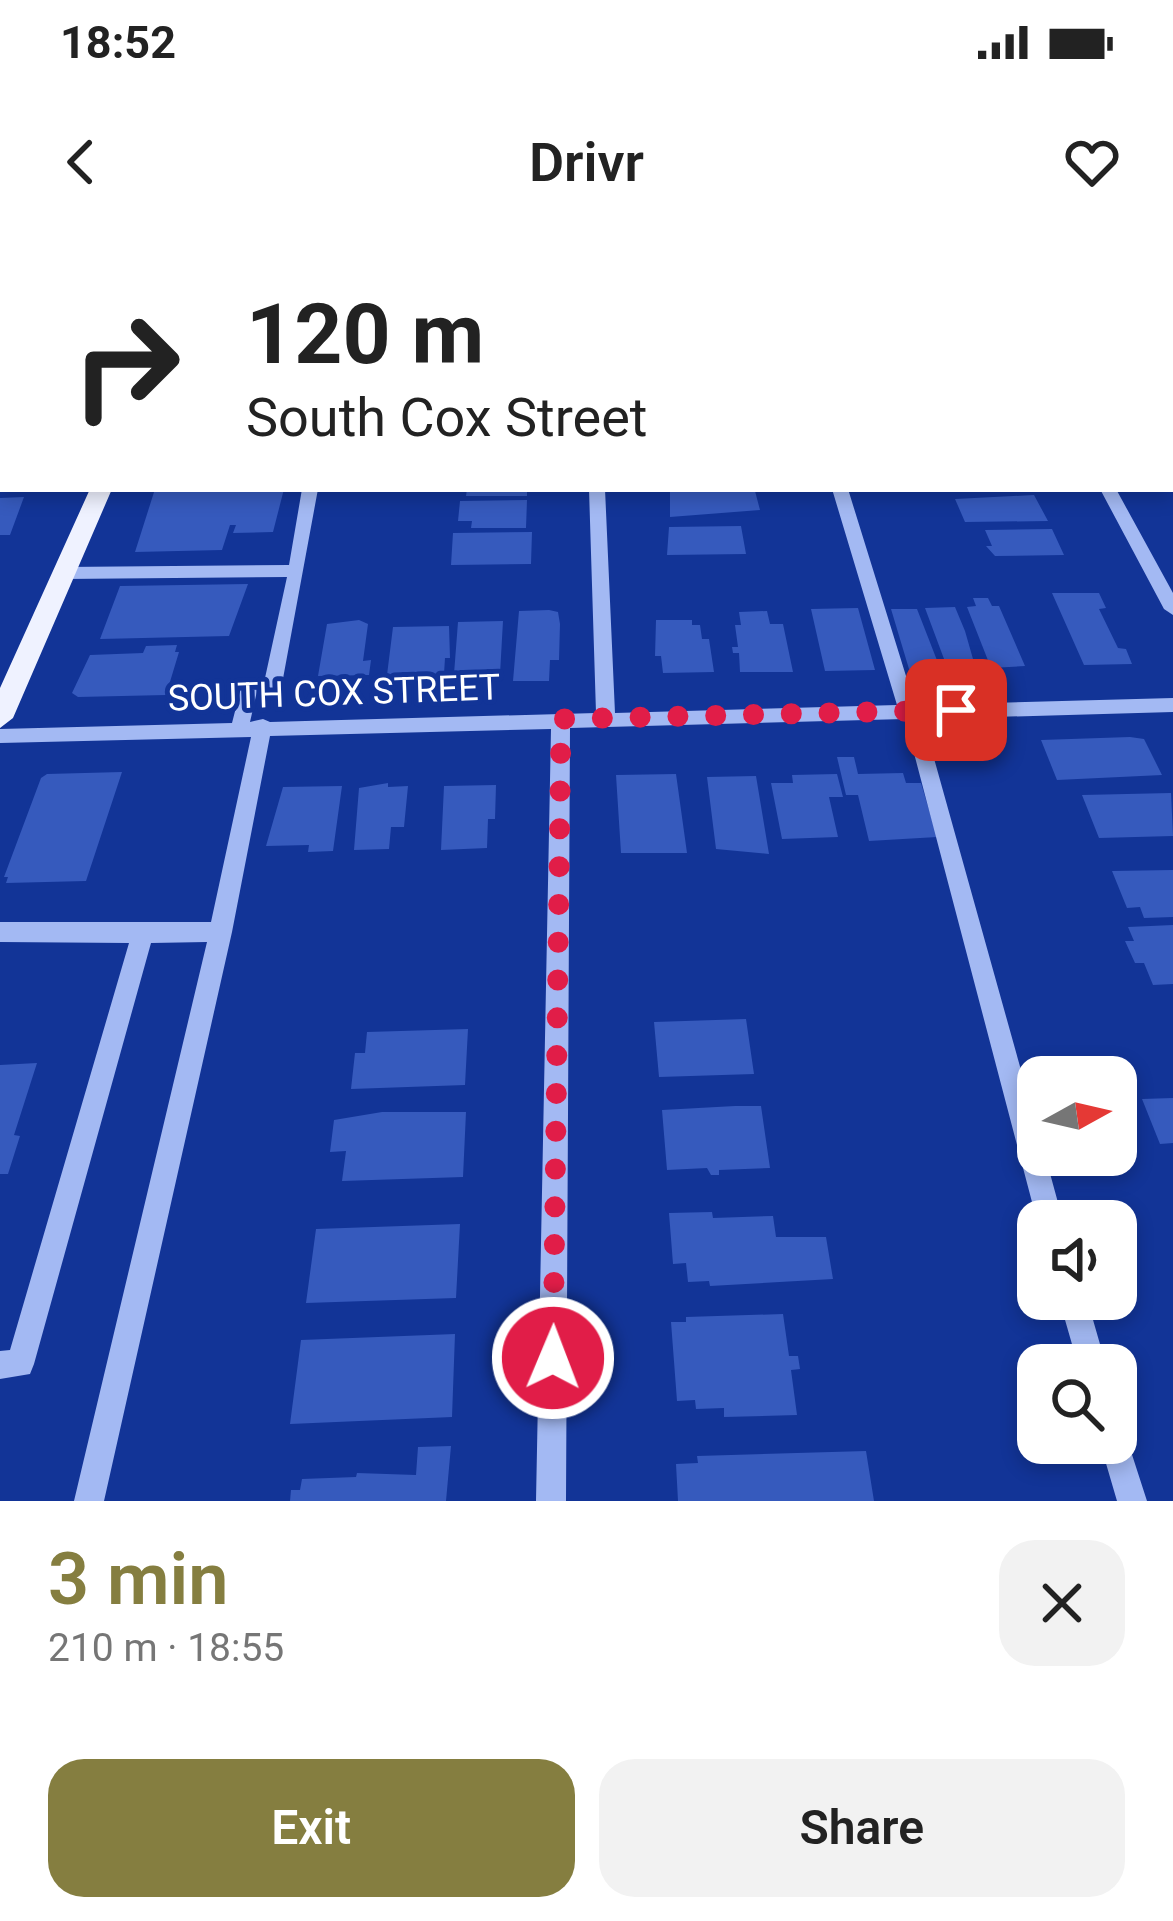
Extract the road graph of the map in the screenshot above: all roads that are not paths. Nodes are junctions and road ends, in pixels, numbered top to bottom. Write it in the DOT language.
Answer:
graph roads {
  1 [pos="100,492"];
  2 [pos="309,492"];
  3 [pos="597,492"];
  4 [pos="841,492"];
  5 [pos="1110,492"];
  6 [pos="296,571"];
  7 [pos="64,573"];
  8 [pos="1173,609"];
  9 [pos="1173,705"];
  10 [pos="910,712"];
  11 [pos="0,718"];
  12 [pos="561,719"];
  13 [pos="606,719"];
  14 [pos="251,726"];
  15 [pos="0,736"];
  16 [pos="0,932"];
  17 [pos="221,932"];
  18 [pos="143,933"];
  19 [pos="1044,1200"];
  20 [pos="0,1365"];
  21 [pos="1121,1464"];
  22 [pos="89,1501"];
  23 [pos="551,1501"];
  24 [pos="1132,1501"];
  1 -- 7 [label="main road"];
  2 -- 6 [label="street"];
  3 -- 13 [label="street"];
  4 -- 10 [label="street"];
  5 -- 8 [label="street"];
  6 -- 7 [label="street"];
  6 -- 14 [label="street"];
  7 -- 11 [label="main road"];
  9 -- 10 [label="street, SOUTH COX STREET"];
  10 -- 13 [label="street, SOUTH COX STREET"];
  10 -- 19 [label="street"];
  12 -- 13 [label="street, SOUTH COX STREET"];
  12 -- 14 [label="street, SOUTH COX STREET"];
  12 -- 23 [label="street"];
  14 -- 15 [label="street, SOUTH COX STREET"];
  14 -- 17 [label="street"];
  16 -- 18 [label="street"];
  17 -- 18 [label="street"];
  17 -- 22 [label="street"];
  18 -- 20 [label="street"];
  21 -- 24 [label="street"];
}
